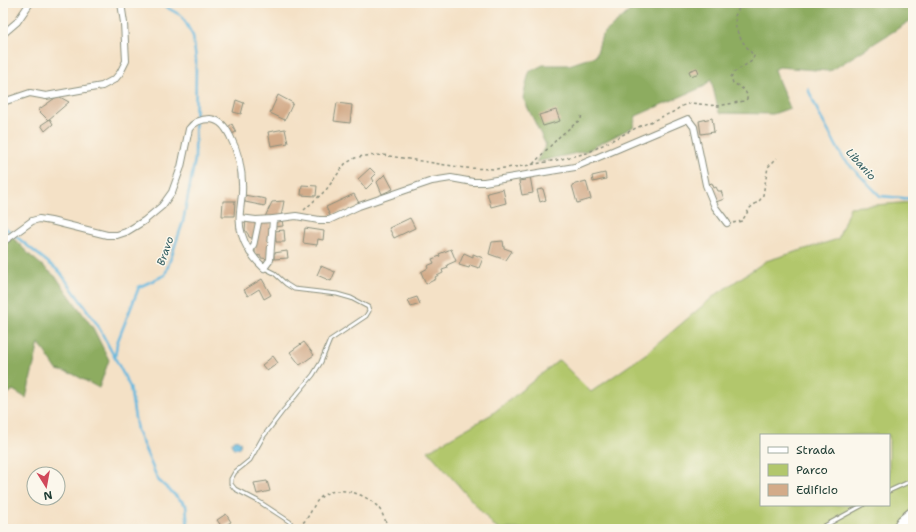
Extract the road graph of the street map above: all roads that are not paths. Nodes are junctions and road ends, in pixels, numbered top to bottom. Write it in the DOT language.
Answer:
graph roads {
  1 [pos="30,3"];
  2 [pos="121,3"];
  3 [pos="3,34"];
  4 [pos="3,102"];
  5 [pos="240,218"];
  6 [pos="273,219"];
  7 [pos="259,220"];
  8 [pos="727,222"];
  9 [pos="3,242"];
  10 [pos="250,253"];
  11 [pos="264,268"];
  12 [pos="913,480"];
  13 [pos="890,491"];
  14 [pos="861,506"];
  15 [pos="913,512"];
  16 [pos="294,528"];
  17 [pos="819,529"];
  18 [pos="897,529"];
  1 -- 3 [label="street"];
  2 -- 4 [label="street"];
  5 -- 7 [label="street"];
  5 -- 9 [label="street"];
  5 -- 10 [label="street"];
  6 -- 7 [label="street"];
  6 -- 8 [label="street"];
  6 -- 11 [label="street"];
  7 -- 10 [label="street"];
  10 -- 11 [label="street"];
  11 -- 16 [label="lane"];
  12 -- 13 [label="lane"];
  14 -- 17 [label="lane"];
  15 -- 18 [label="main road"];
}
